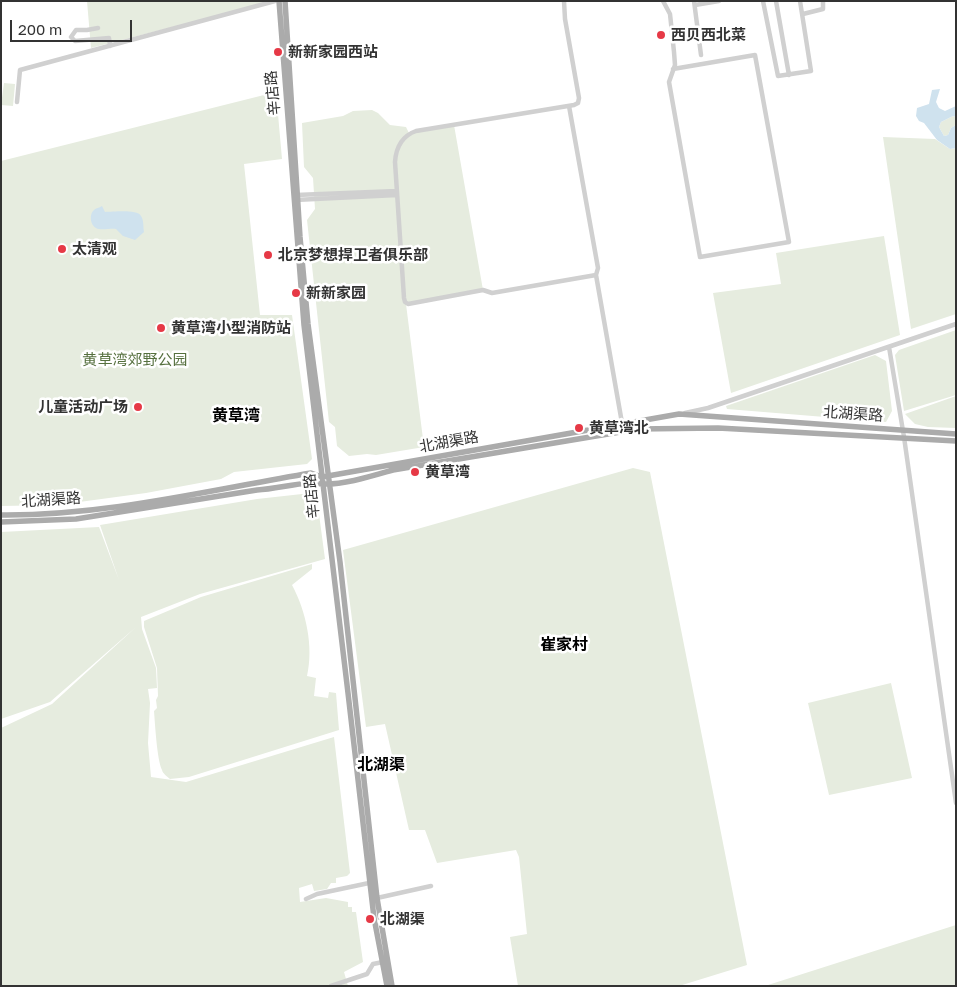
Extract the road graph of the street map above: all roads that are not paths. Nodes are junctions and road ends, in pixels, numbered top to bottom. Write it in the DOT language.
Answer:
graph roads {
  1 [pos="275,1"];
  2 [pos="279,1"];
  3 [pos="285,1"];
  4 [pos="564,1"];
  5 [pos="663,1"];
  6 [pos="718,1"];
  7 [pos="763,1"];
  8 [pos="776,1"];
  9 [pos="800,1"];
  10 [pos="823,1"];
  11 [pos="694,3"];
  12 [pos="803,14"];
  13 [pos="98,28"];
  14 [pos="110,46"];
  15 [pos="701,55"];
  16 [pos="673,69"];
  17 [pos="789,75"];
  18 [pos="17,102"];
  19 [pos="569,106"];
  20 [pos="397,193"];
  21 [pos="296,197"];
  22 [pos="596,275"];
  23 [pos="956,324"];
  24 [pos="889,347"];
  25 [pos="679,414"];
  26 [pos="622,423"];
  27 [pos="902,430"];
  28 [pos="956,434"];
  29 [pos="904,437"];
  30 [pos="956,441"];
  31 [pos="325,476"];
  32 [pos="330,483"];
  33 [pos="322,484"];
  34 [pos="1,515"];
  35 [pos="1,522"];
  36 [pos="956,803"];
  37 [pos="366,830"];
  38 [pos="369,883"];
  39 [pos="431,886"];
  40 [pos="377,898"];
  41 [pos="306,899"];
  42 [pos="383,962"];
  43 [pos="331,986"];
  44 [pos="387,986"];
  45 [pos="392,986"];
  1 -- 14 [label="street"];
  2 -- 21 [label="main road, 辛店路"];
  3 -- 21 [label="main road, 辛店路"];
  4 -- 19 [label="street"];
  5 -- 16 [label="street"];
  6 -- 11 [label="street"];
  7 -- 17 [label="street"];
  8 -- 17 [label="street"];
  9 -- 12 [label="street"];
  10 -- 12 [label="street"];
  11 -- 15 [label="street"];
  12 -- 17 [label="street"];
  13 -- 14 [label="street"];
  14 -- 18 [label="street"];
  16 -- 16 [label="street"];
  19 -- 20 [label="street"];
  19 -- 22 [label="street"];
  20 -- 21 [label="street"];
  20 -- 22 [label="street"];
  21 -- 31 [label="main road, 辛店路"];
  22 -- 26 [label="street"];
  23 -- 24 [label="street"];
  24 -- 25 [label="street"];
  24 -- 27 [label="street"];
  25 -- 26 [label="main road, 北湖渠路"];
  25 -- 27 [label="main road, 北湖渠路"];
  26 -- 31 [label="main road, 北湖渠路"];
  27 -- 28 [label="main road, 北湖渠路"];
  27 -- 29 [label="street"];
  29 -- 30 [label="main road, 北湖渠路"];
  29 -- 32 [label="main road, 北湖渠路"];
  29 -- 36 [label="street"];
  31 -- 32 [label="main road, 辛店路"];
  31 -- 33 [label="main road, 辛店路"];
  31 -- 34 [label="main road, 北湖渠路"];
  32 -- 33 [label="main road, 北湖渠路"];
  32 -- 37 [label="main road, 辛店路"];
  33 -- 35 [label="main road, 北湖渠路"];
  33 -- 37 [label="main road, 辛店路"];
  37 -- 38 [label="main road, 辛店路"];
  37 -- 40 [label="main road, 辛店路"];
  38 -- 41 [label="street"];
  38 -- 42 [label="main road, 辛店路"];
  39 -- 40 [label="street"];
  40 -- 45 [label="main road, 辛店路"];
  42 -- 43 [label="street"];
  42 -- 44 [label="main road, 辛店路"];
}
